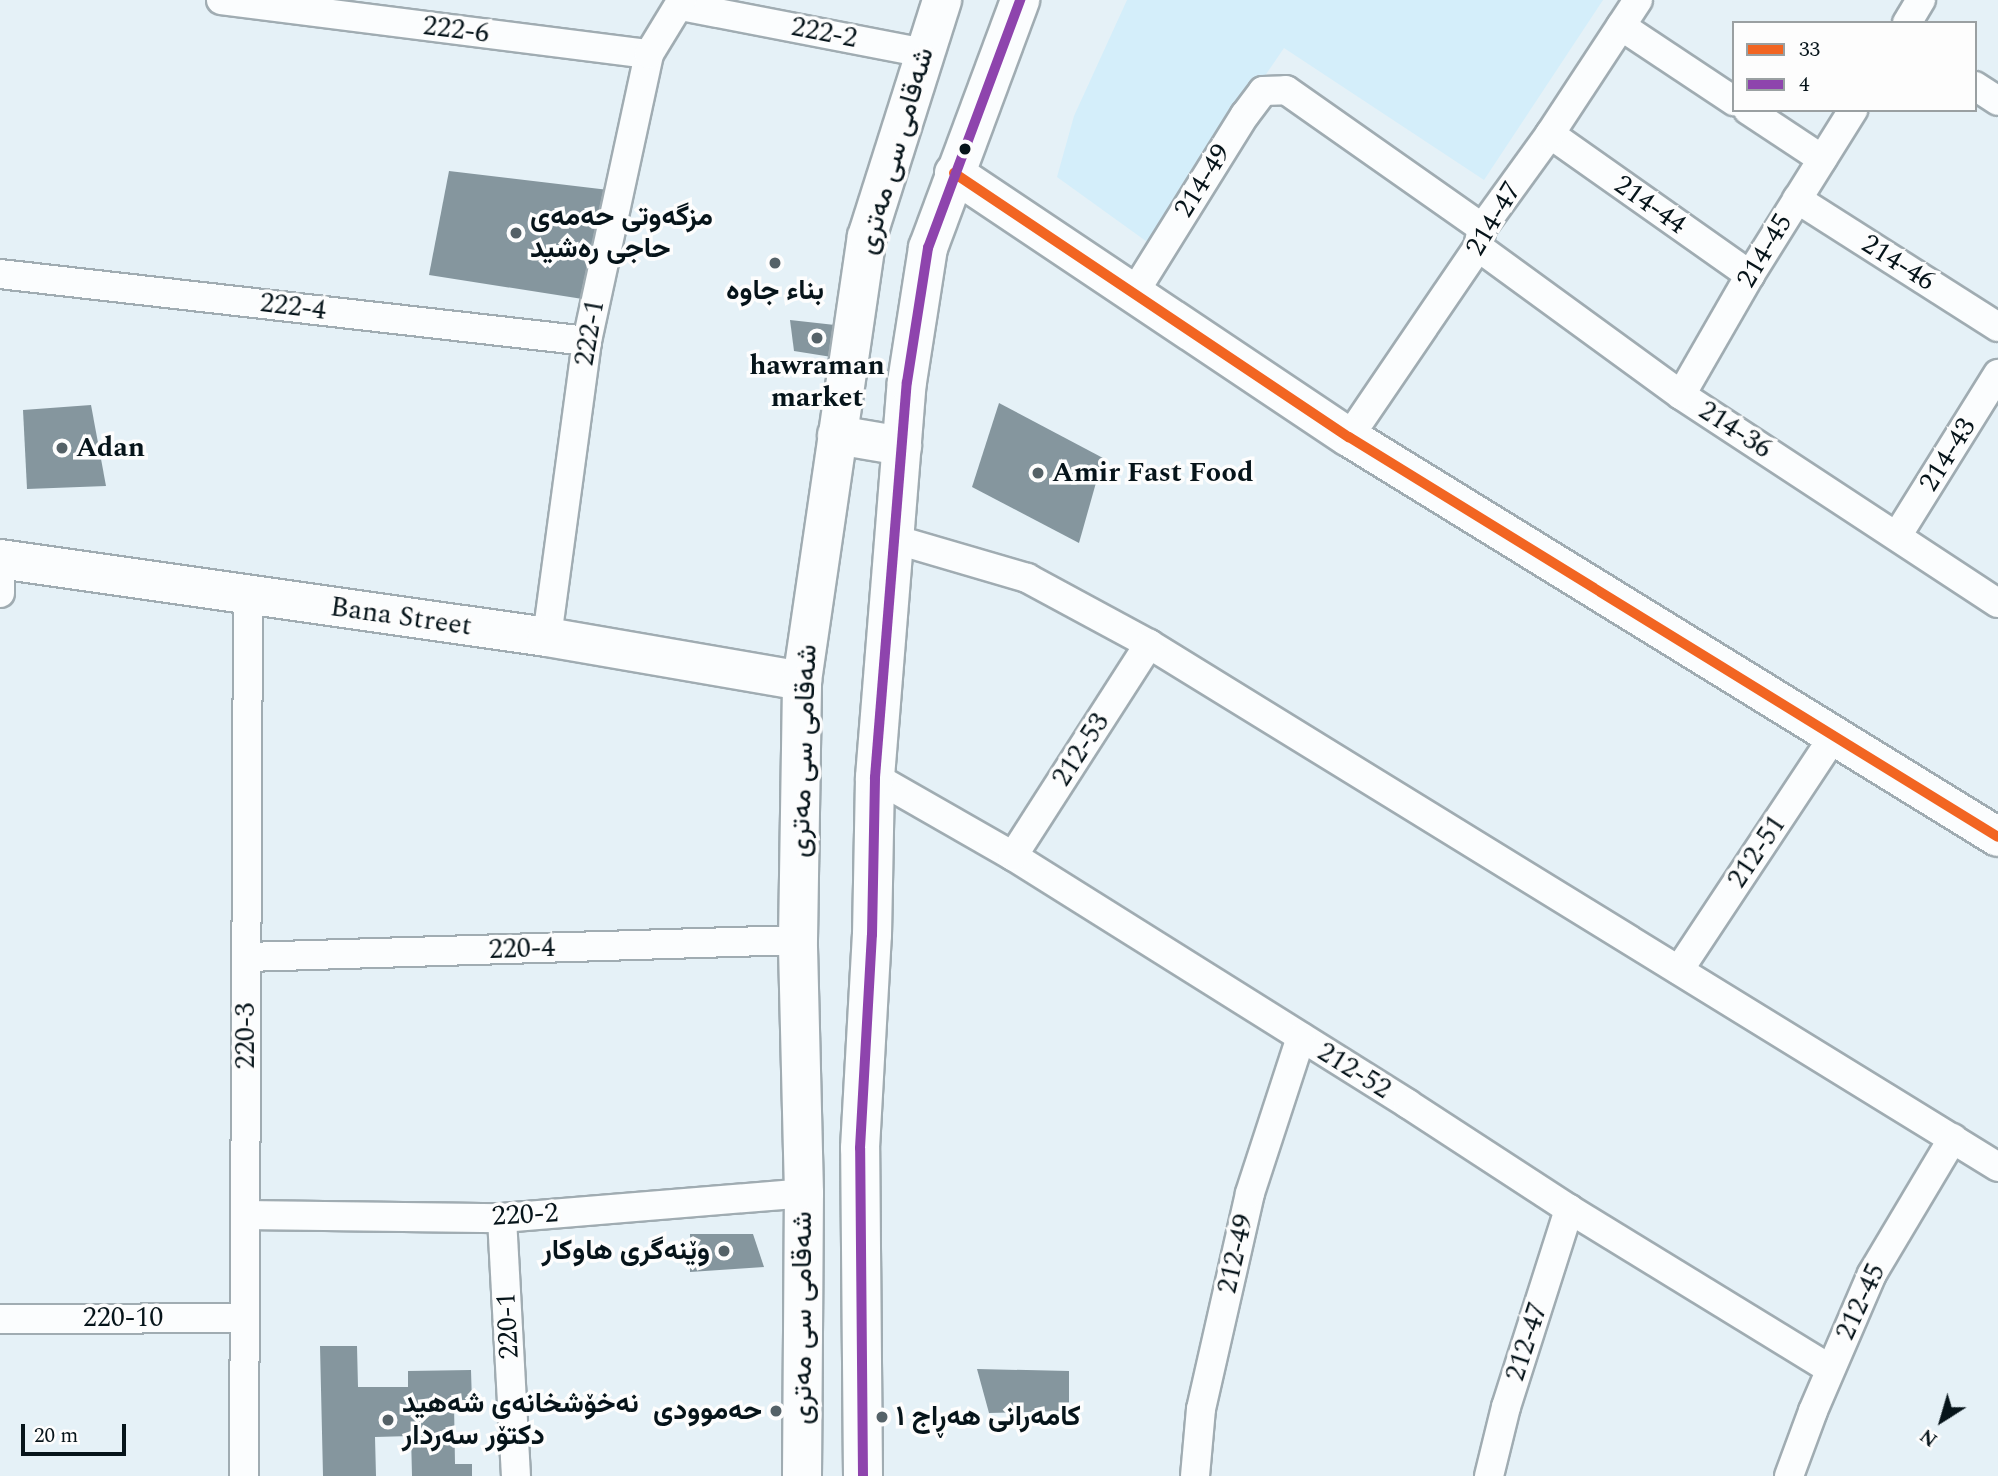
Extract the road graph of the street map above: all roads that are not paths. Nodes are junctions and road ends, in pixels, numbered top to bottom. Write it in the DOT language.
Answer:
graph roads {
  1 [pos="221,0"];
  2 [pos="942,0"];
  3 [pos="1020,0"];
  4 [pos="1638,0"];
  5 [pos="1921,0"];
  6 [pos="682,3"];
  7 [pos="1909,21"];
  8 [pos="1620,26"];
  9 [pos="925,53"];
  10 [pos="649,54"];
  11 [pos="1977,87"];
  12 [pos="1286,90"];
  13 [pos="1732,100"];
  14 [pos="1998,101"];
  15 [pos="1751,112"];
  16 [pos="1852,112"];
  17 [pos="1550,134"];
  18 [pos="1822,159"];
  19 [pos="954,173"];
  20 [pos="1797,199"];
  21 [pos="1480,237"];
  22 [pos="0,274"];
  23 [pos="1750,275"];
  24 [pos="1134,293"];
  25 [pos="1998,327"];
  26 [pos="587,341"];
  27 [pos="1998,374"];
  28 [pos="1681,395"];
  29 [pos="837,435"];
  30 [pos="1349,437"];
  31 [pos="902,446"];
  32 [pos="1897,536"];
  33 [pos="894,539"];
  34 [pos="0,559"];
  35 [pos="0,593"];
  36 [pos="248,596"];
  37 [pos="1998,603"];
  38 [pos="547,637"];
  39 [pos="1149,644"];
  40 [pos="802,681"];
  41 [pos="1835,734"];
  42 [pos="875,777"];
  43 [pos="1998,837"];
  44 [pos="1013,856"];
  45 [pos="798,940"];
  46 [pos="247,957"];
  47 [pos="1679,970"];
  48 [pos="1301,1037"];
  49 [pos="1953,1138"];
  50 [pos="860,1148"];
  51 [pos="801,1151"];
  52 [pos="1998,1167"];
  53 [pos="804,1193"];
  54 [pos="1569,1209"];
  55 [pos="245,1215"];
  56 [pos="502,1218"];
  57 [pos="245,1318"];
  58 [pos="0,1319"];
  59 [pos="1830,1369"];
  60 [pos="244,1476"];
  61 [pos="516,1476"];
  62 [pos="802,1476"];
  63 [pos="863,1476"];
  64 [pos="1195,1476"];
  65 [pos="1489,1476"];
  66 [pos="1789,1476"];
  1 -- 10 [label="street, 222-6"];
  2 -- 9 [label="main road, شەقامی سی مەتری"];
  3 -- 19 [label="main road, شەقامی سی مەتری"];
  4 -- 8 [label="street, 214-47"];
  5 -- 7 [label="street"];
  6 -- 9 [label="street, 222-2"];
  6 -- 10 [label="street, 222-1"];
  8 -- 13 [label="street"];
  8 -- 17 [label="street, 214-47"];
  9 -- 29 [label="main road, شەقامی سی مەتری"];
  10 -- 26 [label="street, 222-1"];
  11 -- 14 [label="street"];
  12 -- 21 [label="street, 214-36"];
  12 -- 24 [label="street, 214-49"];
  15 -- 18 [label="street"];
  16 -- 18 [label="street, 214-45"];
  17 -- 21 [label="street, 214-47"];
  17 -- 23 [label="street, 214-44"];
  18 -- 20 [label="street, 214-45"];
  19 -- 24 [label="main road"];
  19 -- 31 [label="main road, شەقامی سی مەتری"];
  20 -- 23 [label="street, 214-45"];
  20 -- 25 [label="street, 214-46"];
  21 -- 28 [label="street, 214-36"];
  21 -- 30 [label="street, 214-47"];
  22 -- 26 [label="street, 222-4"];
  23 -- 28 [label="street, 214-45"];
  24 -- 30 [label="main road"];
  26 -- 38 [label="street, 222-1"];
  27 -- 32 [label="street, 214-43"];
  28 -- 32 [label="street, 214-36"];
  29 -- 31 [label="main road"];
  29 -- 40 [label="main road, شەقامی سی مەتری"];
  30 -- 41 [label="main road"];
  31 -- 33 [label="main road, شەقامی سی مەتری"];
  32 -- 37 [label="street, 214-36"];
  33 -- 39 [label="street"];
  33 -- 42 [label="main road, شەقامی سی مەتری"];
  34 -- 35 [label="street"];
  34 -- 36 [label="main road, Bana Street"];
  36 -- 38 [label="main road, Bana Street"];
  36 -- 46 [label="street, 220-3"];
  38 -- 40 [label="main road, Bana Street"];
  39 -- 44 [label="street, 212-53"];
  39 -- 47 [label="street"];
  40 -- 45 [label="main road, شەقامی سی مەتری"];
  41 -- 43 [label="main road"];
  41 -- 47 [label="street, 212-51"];
  42 -- 44 [label="street, 212-52"];
  42 -- 50 [label="main road, شەقامی سی مەتری"];
  44 -- 48 [label="street, 212-52"];
  45 -- 46 [label="street, 220-4"];
  45 -- 51 [label="main road, شەقامی سی مەتری"];
  46 -- 55 [label="street, 220-3"];
  47 -- 49 [label="street"];
  48 -- 54 [label="street, 212-52"];
  48 -- 64 [label="street, 212-49"];
  49 -- 52 [label="street"];
  49 -- 59 [label="street, 212-45"];
  50 -- 51 [label="main road"];
  50 -- 63 [label="main road, شەقامی سی مەتری"];
  51 -- 53 [label="main road, شەقامی سی مەتری"];
  53 -- 56 [label="street, 220-2"];
  53 -- 62 [label="main road, شەقامی سی مەتری"];
  54 -- 59 [label="street, 212-52"];
  54 -- 65 [label="street, 212-47"];
  55 -- 56 [label="street, 220-2"];
  55 -- 57 [label="street, 220-3"];
  56 -- 61 [label="street, 220-1"];
  57 -- 58 [label="street, 220-10"];
  57 -- 60 [label="street, 220-3"];
  59 -- 66 [label="street, 212-45"];
}
